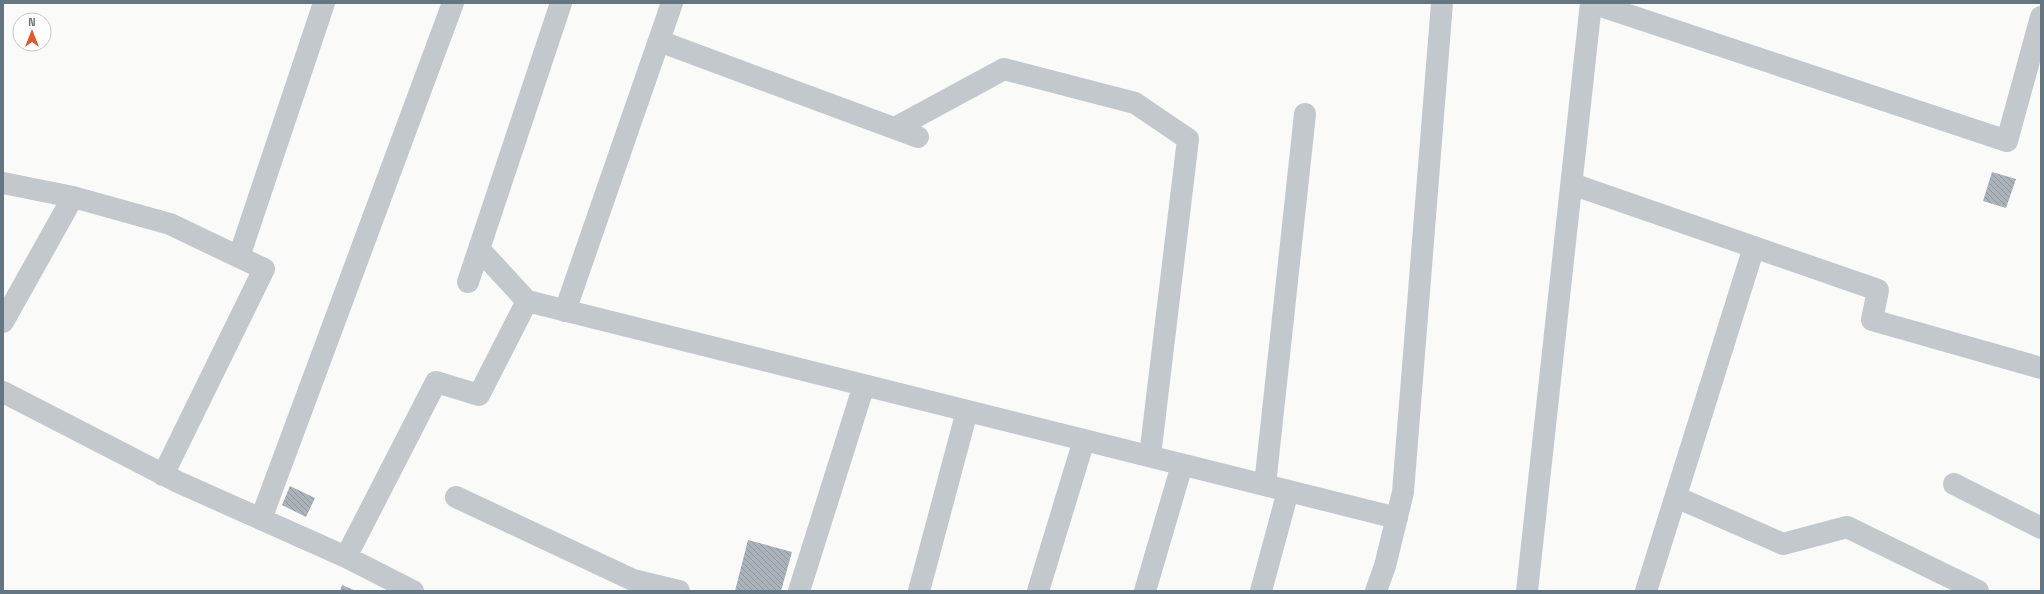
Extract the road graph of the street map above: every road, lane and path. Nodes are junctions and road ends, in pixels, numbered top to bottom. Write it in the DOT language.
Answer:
graph roads {
  1 [pos="324,3"];
  2 [pos="453,3"];
  3 [pos="561,3"];
  4 [pos="672,3"];
  5 [pos="1442,3"];
  6 [pos="1591,3"];
  7 [pos="2041,16"];
  8 [pos="659,41"];
  9 [pos="1305,114"];
  10 [pos="895,128"];
  11 [pos="918,137"];
  12 [pos="3,183"];
  13 [pos="1572,184"];
  14 [pos="73,197"];
  15 [pos="1754,247"];
  16 [pos="479,249"];
  17 [pos="239,257"];
  18 [pos="468,282"];
  19 [pos="527,301"];
  20 [pos="565,311"];
  21 [pos="3,322"];
  22 [pos="2041,368"];
  23 [pos="864,385"];
  24 [pos="3,392"];
  25 [pos="967,411"];
  26 [pos="1084,440"];
  27 [pos="1150,456"];
  28 [pos="1182,465"];
  29 [pos="163,475"];
  30 [pos="1954,484"];
  31 [pos="1265,485"];
  32 [pos="1288,491"];
  33 [pos="456,497"];
  34 [pos="1676,497"];
  35 [pos="1396,518"];
  36 [pos="261,519"];
  37 [pos="2041,528"];
  38 [pos="346,557"];
  39 [pos="413,591"];
  40 [pos="679,591"];
  41 [pos="799,591"];
  42 [pos="919,591"];
  43 [pos="1038,591"];
  44 [pos="1145,591"];
  45 [pos="1261,591"];
  46 [pos="1376,591"];
  47 [pos="1527,591"];
  48 [pos="1646,591"];
  49 [pos="1978,591"];
  1 -- 17 [label="street"];
  2 -- 36 [label="street"];
  3 -- 16 [label="street"];
  4 -- 8 [label="street"];
  5 -- 35 [label="street"];
  6 -- 7 [label="street"];
  6 -- 13 [label="street"];
  8 -- 10 [label="street"];
  8 -- 20 [label="street"];
  9 -- 31 [label="street"];
  10 -- 11 [label="street"];
  10 -- 27 [label="street"];
  12 -- 14 [label="street"];
  13 -- 15 [label="street"];
  13 -- 47 [label="street"];
  14 -- 17 [label="street"];
  14 -- 21 [label="street"];
  15 -- 22 [label="street"];
  15 -- 34 [label="street"];
  16 -- 18 [label="street"];
  16 -- 19 [label="street"];
  17 -- 29 [label="street"];
  19 -- 20 [label="street"];
  19 -- 38 [label="street"];
  20 -- 23 [label="street"];
  23 -- 25 [label="street"];
  23 -- 41 [label="street"];
  24 -- 29 [label="street"];
  25 -- 26 [label="street"];
  25 -- 42 [label="street"];
  26 -- 27 [label="street"];
  26 -- 43 [label="street"];
  27 -- 28 [label="street"];
  28 -- 31 [label="street"];
  28 -- 44 [label="street"];
  29 -- 36 [label="street"];
  30 -- 37 [label="street"];
  31 -- 32 [label="street"];
  32 -- 35 [label="street"];
  32 -- 45 [label="street"];
  33 -- 40 [label="street"];
  34 -- 48 [label="street"];
  34 -- 49 [label="street"];
  35 -- 46 [label="street"];
  36 -- 38 [label="street"];
  38 -- 39 [label="street"];
}
